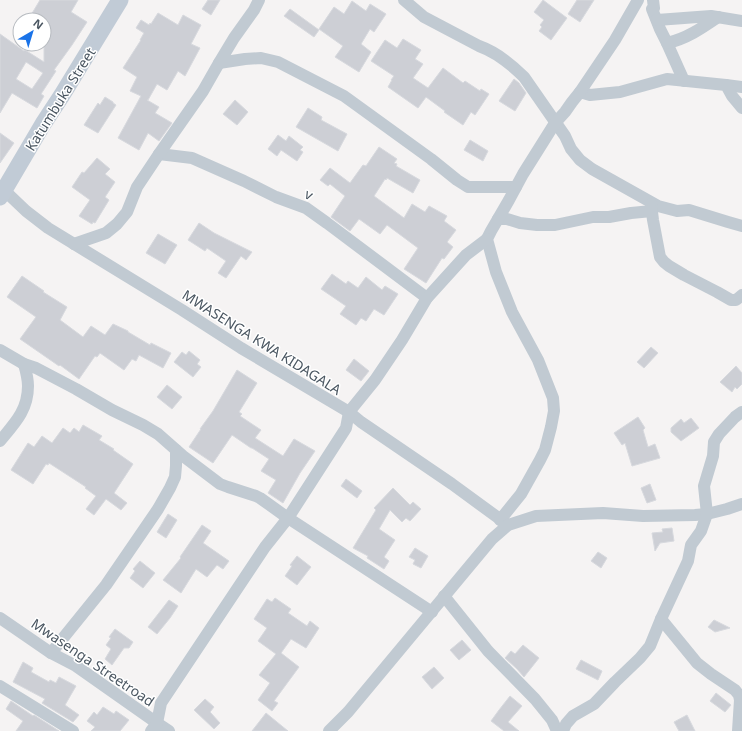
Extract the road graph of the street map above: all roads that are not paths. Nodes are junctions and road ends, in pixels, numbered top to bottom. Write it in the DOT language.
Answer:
graph roads {
  1 [pos="120,0"];
  2 [pos="258,0"];
  3 [pos="404,0"];
  4 [pos="638,0"];
  5 [pos="653,0"];
  6 [pos="718,17"];
  7 [pos="657,20"];
  8 [pos="742,21"];
  9 [pos="667,43"];
  10 [pos="219,63"];
  11 [pos="684,81"];
  12 [pos="726,85"];
  13 [pos="742,86"];
  14 [pos="580,92"];
  15 [pos="742,108"];
  16 [pos="555,123"];
  17 [pos="159,154"];
  18 [pos="516,187"];
  19 [pos="1,191"];
  20 [pos="652,207"];
  21 [pos="498,219"];
  22 [pos="742,226"];
  23 [pos="487,239"];
  24 [pos="74,244"];
  25 [pos="742,295"];
  26 [pos="427,298"];
  27 [pos="0,350"];
  28 [pos="24,364"];
  29 [pos="349,412"];
  30 [pos="742,412"];
  31 [pos="0,441"];
  32 [pos="176,450"];
  33 [pos="742,504"];
  34 [pos="707,514"];
  35 [pos="288,518"];
  36 [pos="504,522"];
  37 [pos="444,596"];
  38 [pos="432,612"];
  39 [pos="0,618"];
  40 [pos="661,619"];
  41 [pos="51,653"];
  42 [pos="0,686"];
  43 [pos="154,727"];
  44 [pos="73,731"];
  45 [pos="169,731"];
  46 [pos="329,731"];
  47 [pos="557,731"];
  48 [pos="563,731"];
  49 [pos="738,731"];
  1 -- 19 [label="main road, Katumbuka Street"];
  2 -- 10 [label="street"];
  3 -- 16 [label="street"];
  4 -- 14 [label="street"];
  5 -- 7 [label="street"];
  6 -- 7 [label="street"];
  6 -- 8 [label="street"];
  6 -- 9 [label="street"];
  7 -- 9 [label="street"];
  9 -- 11 [label="street"];
  10 -- 17 [label="street"];
  10 -- 18 [label="street"];
  11 -- 12 [label="street"];
  11 -- 14 [label="street"];
  12 -- 13 [label="street"];
  12 -- 15 [label="street"];
  14 -- 16 [label="street"];
  16 -- 18 [label="street"];
  16 -- 20 [label="street"];
  17 -- 24 [label="street"];
  17 -- 26 [label="street, v"];
  18 -- 21 [label="street"];
  19 -- 24 [label="street, MWASENGA KWA KIDAGALA"];
  20 -- 21 [label="street"];
  20 -- 22 [label="street"];
  20 -- 25 [label="street"];
  21 -- 23 [label="street"];
  23 -- 26 [label="street"];
  23 -- 36 [label="street"];
  24 -- 29 [label="street, MWASENGA KWA KIDAGALA"];
  26 -- 29 [label="street"];
  27 -- 28 [label="street"];
  28 -- 31 [label="street"];
  28 -- 32 [label="street"];
  29 -- 35 [label="street"];
  29 -- 36 [label="street, MWASENGA KWA KIDAGALA"];
  30 -- 34 [label="street"];
  32 -- 35 [label="street"];
  32 -- 41 [label="street"];
  33 -- 34 [label="street"];
  34 -- 36 [label="street"];
  34 -- 40 [label="street"];
  35 -- 38 [label="street"];
  35 -- 43 [label="street"];
  36 -- 37 [label="street"];
  37 -- 38 [label="street"];
  37 -- 47 [label="street"];
  38 -- 46 [label="street"];
  39 -- 41 [label="street, Mwasenga Streetroad"];
  40 -- 48 [label="street"];
  40 -- 49 [label="street"];
  41 -- 43 [label="street, Mwasenga Streetroad"];
  42 -- 44 [label="street"];
  43 -- 45 [label="street, Mwasenga Streetroad"];
}
